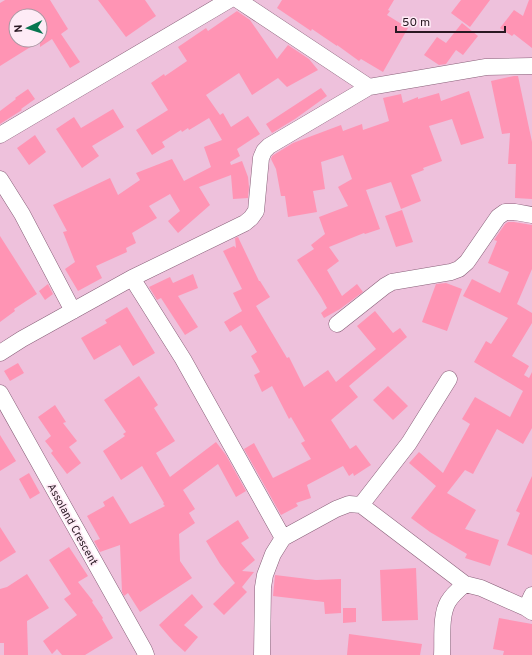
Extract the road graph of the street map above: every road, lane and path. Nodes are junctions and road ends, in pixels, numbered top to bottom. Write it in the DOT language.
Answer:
graph roads {
  1 [pos="229,0"];
  2 [pos="238,0"];
  3 [pos="532,66"];
  4 [pos="369,87"];
  5 [pos="0,135"];
  6 [pos="0,179"];
  7 [pos="532,215"];
  8 [pos="132,278"];
  9 [pos="73,310"];
  10 [pos="337,324"];
  11 [pos="0,353"];
  12 [pos="449,379"];
  13 [pos="0,393"];
  14 [pos="361,505"];
  15 [pos="283,538"];
  16 [pos="465,584"];
  17 [pos="530,605"];
  18 [pos="146,655"];
  19 [pos="262,655"];
  20 [pos="442,655"];
  1 -- 5 [label="street"];
  2 -- 4 [label="street"];
  3 -- 4 [label="street"];
  4 -- 8 [label="street"];
  6 -- 9 [label="street"];
  7 -- 10 [label="street"];
  8 -- 9 [label="street"];
  8 -- 15 [label="street"];
  9 -- 11 [label="street"];
  12 -- 14 [label="street"];
  13 -- 18 [label="street, Assoland Crescent"];
  14 -- 15 [label="street"];
  14 -- 16 [label="street"];
  15 -- 19 [label="street"];
  16 -- 17 [label="street"];
  16 -- 20 [label="street"];
}
